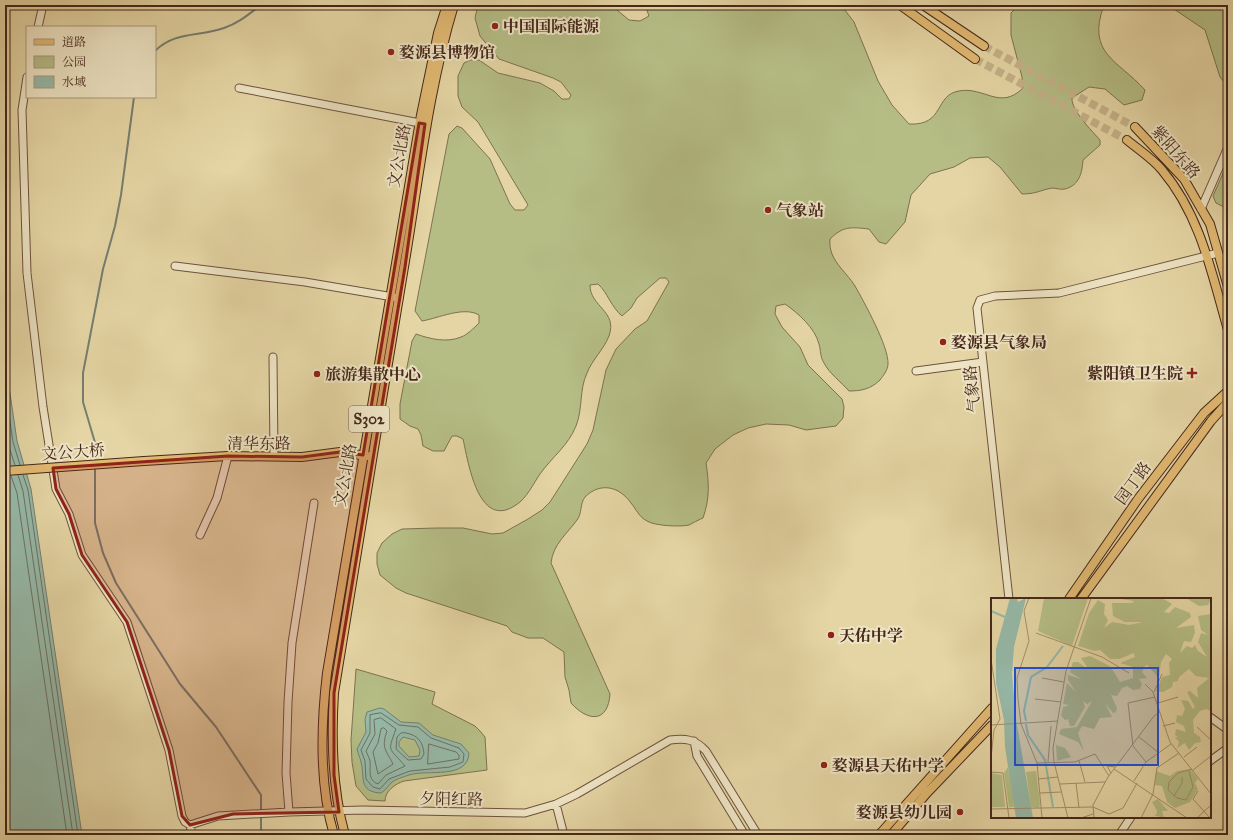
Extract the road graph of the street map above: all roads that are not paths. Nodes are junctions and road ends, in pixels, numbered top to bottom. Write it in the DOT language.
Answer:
graph roads {
  1 [pos="43,5"];
  2 [pos="447,5"];
  3 [pos="454,5"];
  4 [pos="900,5"];
  5 [pos="923,5"];
  6 [pos="38,26"];
  7 [pos="984,46"];
  8 [pos="975,59"];
  9 [pos="26,84"];
  10 [pos="239,88"];
  11 [pos="422,124"];
  12 [pos="1135,126"];
  13 [pos="1127,140"];
  14 [pos="1228,147"];
  15 [pos="1201,209"];
  16 [pos="1218,253"];
  17 [pos="1207,257"];
  18 [pos="175,266"];
  19 [pos="1228,287"];
  20 [pos="390,296"];
  21 [pos="399,298"];
  22 [pos="1225,309"];
  23 [pos="1228,330"];
  24 [pos="273,357"];
  25 [pos="983,362"];
  26 [pos="916,371"];
  27 [pos="1228,391"];
  28 [pos="1228,402"];
  29 [pos="362,455"];
  30 [pos="228,456"];
  31 [pos="274,456"];
  32 [pos="374,456"];
  33 [pos="144,460"];
  34 [pos="5,472"];
  35 [pos="314,503"];
  36 [pos="200,535"];
  37 [pos="1009,598"];
  38 [pos="1071,598"];
  39 [pos="1082,598"];
  40 [pos="991,709"];
  41 [pos="1211,718"];
  42 [pos="991,726"];
  43 [pos="1228,730"];
  44 [pos="694,741"];
  45 [pos="1228,748"];
  46 [pos="1211,760"];
  47 [pos="556,804"];
  48 [pos="289,812"];
  49 [pos="328,812"];
  50 [pos="339,812"];
  51 [pos="1130,818"];
  52 [pos="190,825"];
  53 [pos="192,835"];
  54 [pos="334,835"];
  55 [pos="345,835"];
  56 [pos="564,835"];
  57 [pos="745,835"];
  58 [pos="758,835"];
  59 [pos="879,835"];
  60 [pos="891,835"];
  61 [pos="1119,835"];
  1 -- 6 [label="street"];
  2 -- 11 [label="main road, 文公北路 / S302"];
  3 -- 11 [label="main road, 文公北路 / S302"];
  4 -- 8 [label="main road"];
  5 -- 7 [label="main road"];
  9 -- 52 [label="street"];
  10 -- 11 [label="street"];
  11 -- 20 [label="main road, 文公北路 / S302"];
  11 -- 21 [label="main road, 文公北路 / S302"];
  12 -- 15 [label="main road, 紫阳东路"];
  13 -- 17 [label="main road, 紫阳东路"];
  14 -- 15 [label="street"];
  15 -- 16 [label="main road, 紫阳东路"];
  16 -- 17 [label="street, 气象路"];
  16 -- 19 [label="main road, 紫阳东路"];
  17 -- 22 [label="main road, 紫阳东路"];
  17 -- 25 [label="street, 气象路"];
  18 -- 20 [label="street"];
  20 -- 21 [label="street"];
  20 -- 29 [label="main road, 文公北路 / S302"];
  21 -- 32 [label="main road, 文公北路 / S302"];
  22 -- 23 [label="main road, 紫阳东路"];
  24 -- 31 [label="street"];
  25 -- 26 [label="street"];
  25 -- 37 [label="street, 气象路"];
  27 -- 38 [label="main road, 园丁路"];
  28 -- 39 [label="main road, 园丁路"];
  29 -- 31 [label="main road, 清华东路"];
  29 -- 32 [label="main road, 清华东路"];
  29 -- 49 [label="main road, 文公北路 / S302"];
  30 -- 31 [label="main road, 清华东路"];
  30 -- 33 [label="main road, 清华东路"];
  30 -- 36 [label="street"];
  32 -- 50 [label="main road, 文公北路 / S302"];
  33 -- 34 [label="main road, 文公大桥, bridge"];
  35 -- 48 [label="street"];
  40 -- 59 [label="main road"];
  41 -- 43 [label="street"];
  42 -- 60 [label="main road"];
  44 -- 47 [label="street, 夕阳红路"];
  44 -- 57 [label="street"];
  44 -- 58 [label="street"];
  45 -- 46 [label="street"];
  47 -- 50 [label="street, 夕阳红路"];
  47 -- 56 [label="street"];
  48 -- 49 [label="street, 夕阳红路"];
  48 -- 52 [label="street, 夕阳红路"];
  49 -- 50 [label="street, 夕阳红路"];
  49 -- 54 [label="main road, 文公北路 / S302"];
  50 -- 55 [label="main road, 文公北路 / S302"];
  51 -- 61 [label="street"];
  52 -- 53 [label="street"];
}
